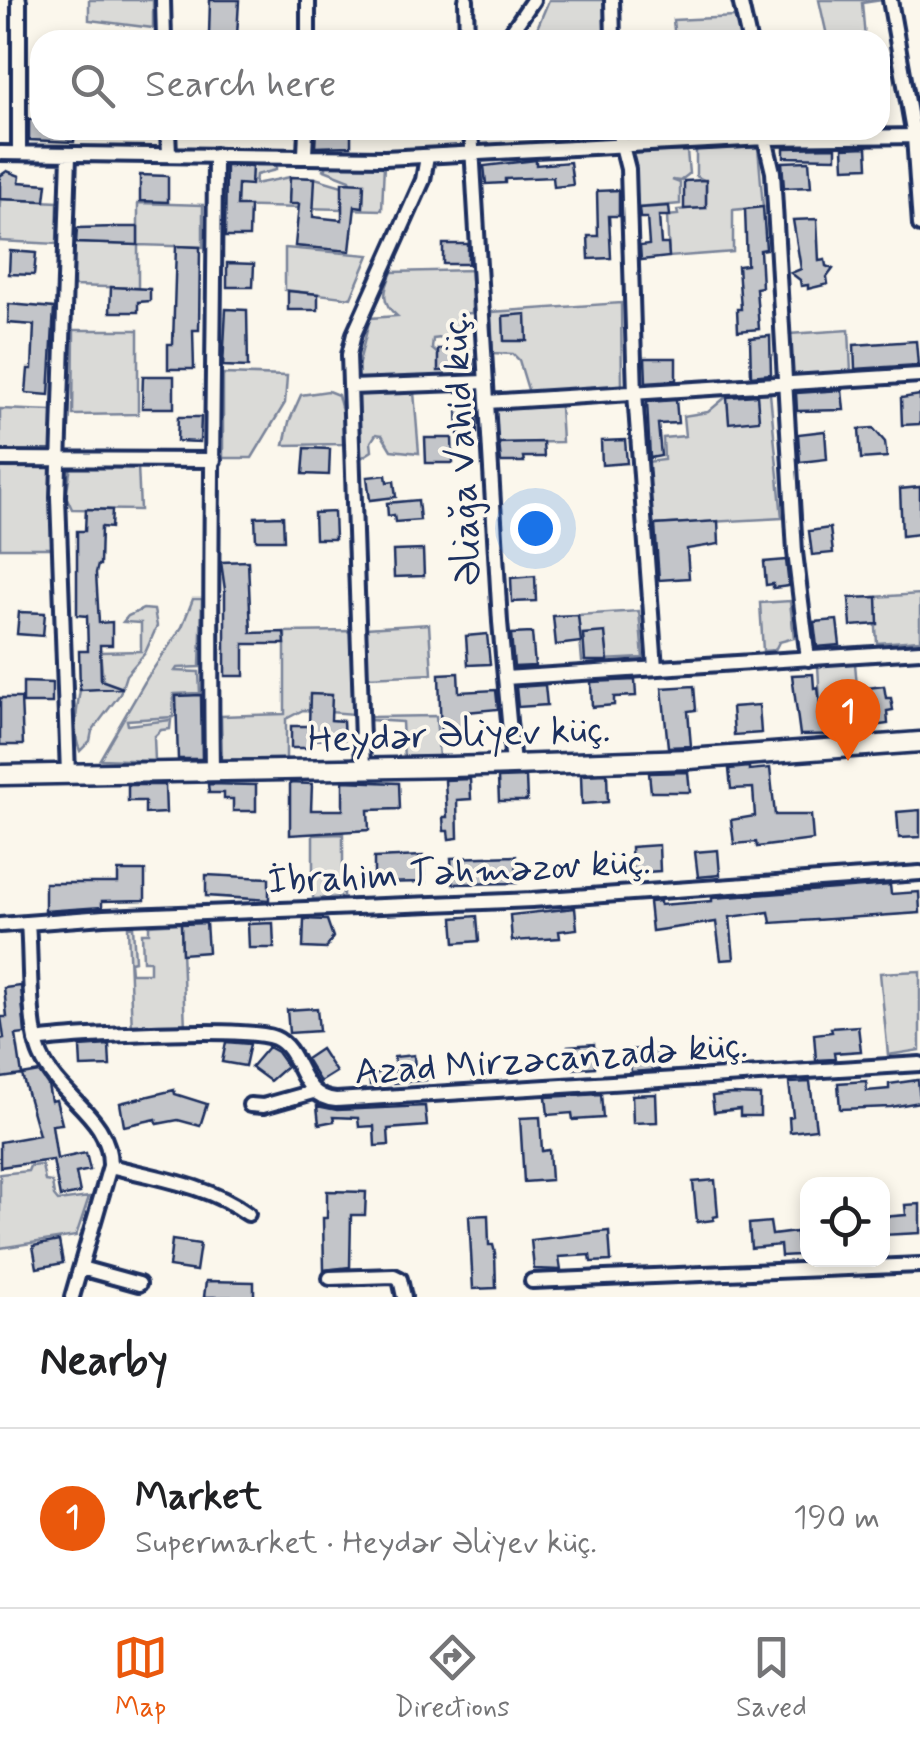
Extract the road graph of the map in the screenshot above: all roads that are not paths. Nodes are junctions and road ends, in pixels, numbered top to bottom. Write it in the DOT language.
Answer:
graph roads {
  1 [pos="19,0"];
  2 [pos="163,0"];
  3 [pos="308,0"];
  4 [pos="466,0"];
  5 [pos="534,0"];
  6 [pos="612,0"];
  7 [pos="740,0"];
  8 [pos="890,0"];
  9 [pos="164,30"];
  10 [pos="308,30"];
  11 [pos="467,30"];
  12 [pos="513,30"];
  13 [pos="614,30"];
  14 [pos="747,30"];
  15 [pos="890,136"];
  16 [pos="917,136"];
  17 [pos="168,140"];
  18 [pos="306,140"];
  19 [pos="471,140"];
  20 [pos="620,140"];
  21 [pos="703,140"];
  22 [pos="765,140"];
  23 [pos="622,148"];
  24 [pos="0,153"];
  25 [pos="19,153"];
  26 [pos="69,154"];
  27 [pos="169,154"];
  28 [pos="472,154"];
  29 [pos="215,155"];
  30 [pos="305,155"];
  31 [pos="428,157"];
  32 [pos="920,225"];
  33 [pos="920,375"];
  34 [pos="486,382"];
  35 [pos="782,384"];
  36 [pos="350,387"];
  37 [pos="635,393"];
  38 [pos="487,402"];
  39 [pos="0,459"];
  40 [pos="60,460"];
  41 [pos="214,460"];
  42 [pos="920,650"];
  43 [pos="808,659"];
  44 [pos="655,668"];
  45 [pos="506,678"];
  46 [pos="920,742"];
  47 [pos="513,765"];
  48 [pos="364,769"];
  49 [pos="212,770"];
  50 [pos="68,774"];
  51 [pos="0,775"];
  52 [pos="920,872"];
  53 [pos="28,923"];
  54 [pos="0,925"];
  55 [pos="36,1041"];
  56 [pos="920,1064"];
  57 [pos="313,1092"];
  58 [pos="250,1105"];
  59 [pos="110,1166"];
  60 [pos="248,1214"];
  61 [pos="920,1264"];
  62 [pos="81,1268"];
  63 [pos="330,1278"];
  64 [pos="532,1281"];
  65 [pos="139,1284"];
  66 [pos="72,1297"];
  67 [pos="404,1297"];
  1 -- 25 [label="street"];
  2 -- 9 [label="street"];
  3 -- 10 [label="street"];
  4 -- 11 [label="street"];
  5 -- 12 [label="street"];
  6 -- 13 [label="street"];
  7 -- 14 [label="street"];
  8 -- 16 [label="street"];
  15 -- 16 [label="street"];
  16 -- 32 [label="street"];
  17 -- 27 [label="street"];
  18 -- 30 [label="street"];
  19 -- 28 [label="street, Əliağa Vahid küç."];
  20 -- 23 [label="street"];
  21 -- 23 [label="street"];
  22 -- 35 [label="street"];
  23 -- 28 [label="street"];
  23 -- 37 [label="street"];
  24 -- 25 [label="street"];
  25 -- 26 [label="street"];
  26 -- 27 [label="street"];
  26 -- 40 [label="street"];
  27 -- 29 [label="street"];
  28 -- 31 [label="street"];
  28 -- 34 [label="street, Əliağa Vahid küç."];
  29 -- 30 [label="street"];
  29 -- 41 [label="street"];
  30 -- 31 [label="street"];
  31 -- 36 [label="street"];
  33 -- 35 [label="street"];
  34 -- 36 [label="street"];
  34 -- 38 [label="street, Əliağa Vahid küç."];
  35 -- 37 [label="street"];
  35 -- 43 [label="street"];
  36 -- 48 [label="street"];
  37 -- 38 [label="street"];
  37 -- 44 [label="street"];
  38 -- 45 [label="street, Əliağa Vahid küç."];
  39 -- 40 [label="street"];
  40 -- 41 [label="street"];
  40 -- 50 [label="street"];
  41 -- 49 [label="street"];
  42 -- 43 [label="street"];
  43 -- 44 [label="street"];
  44 -- 45 [label="street"];
  45 -- 47 [label="street, Əliağa Vahid küç."];
  46 -- 47 [label="street, Heydər Əliyev küç."];
  47 -- 48 [label="street, Heydər Əliyev küç."];
  48 -- 49 [label="street, Heydər Əliyev küç."];
  49 -- 50 [label="street, Heydər Əliyev küç."];
  50 -- 51 [label="street, Heydər Əliyev küç."];
  52 -- 53 [label="street, İbrahim Təhməzov küç."];
  53 -- 54 [label="street, İbrahim Təhməzov küç."];
  53 -- 55 [label="street"];
  55 -- 57 [label="street, Azad Mirzəcanzadə küç."];
  55 -- 59 [label="street"];
  56 -- 57 [label="street, Azad Mirzəcanzadə küç."];
  57 -- 58 [label="street"];
  59 -- 60 [label="street"];
  59 -- 62 [label="street"];
  61 -- 64 [label="street"];
  62 -- 65 [label="street"];
  62 -- 66 [label="street"];
  63 -- 67 [label="street"];
}
